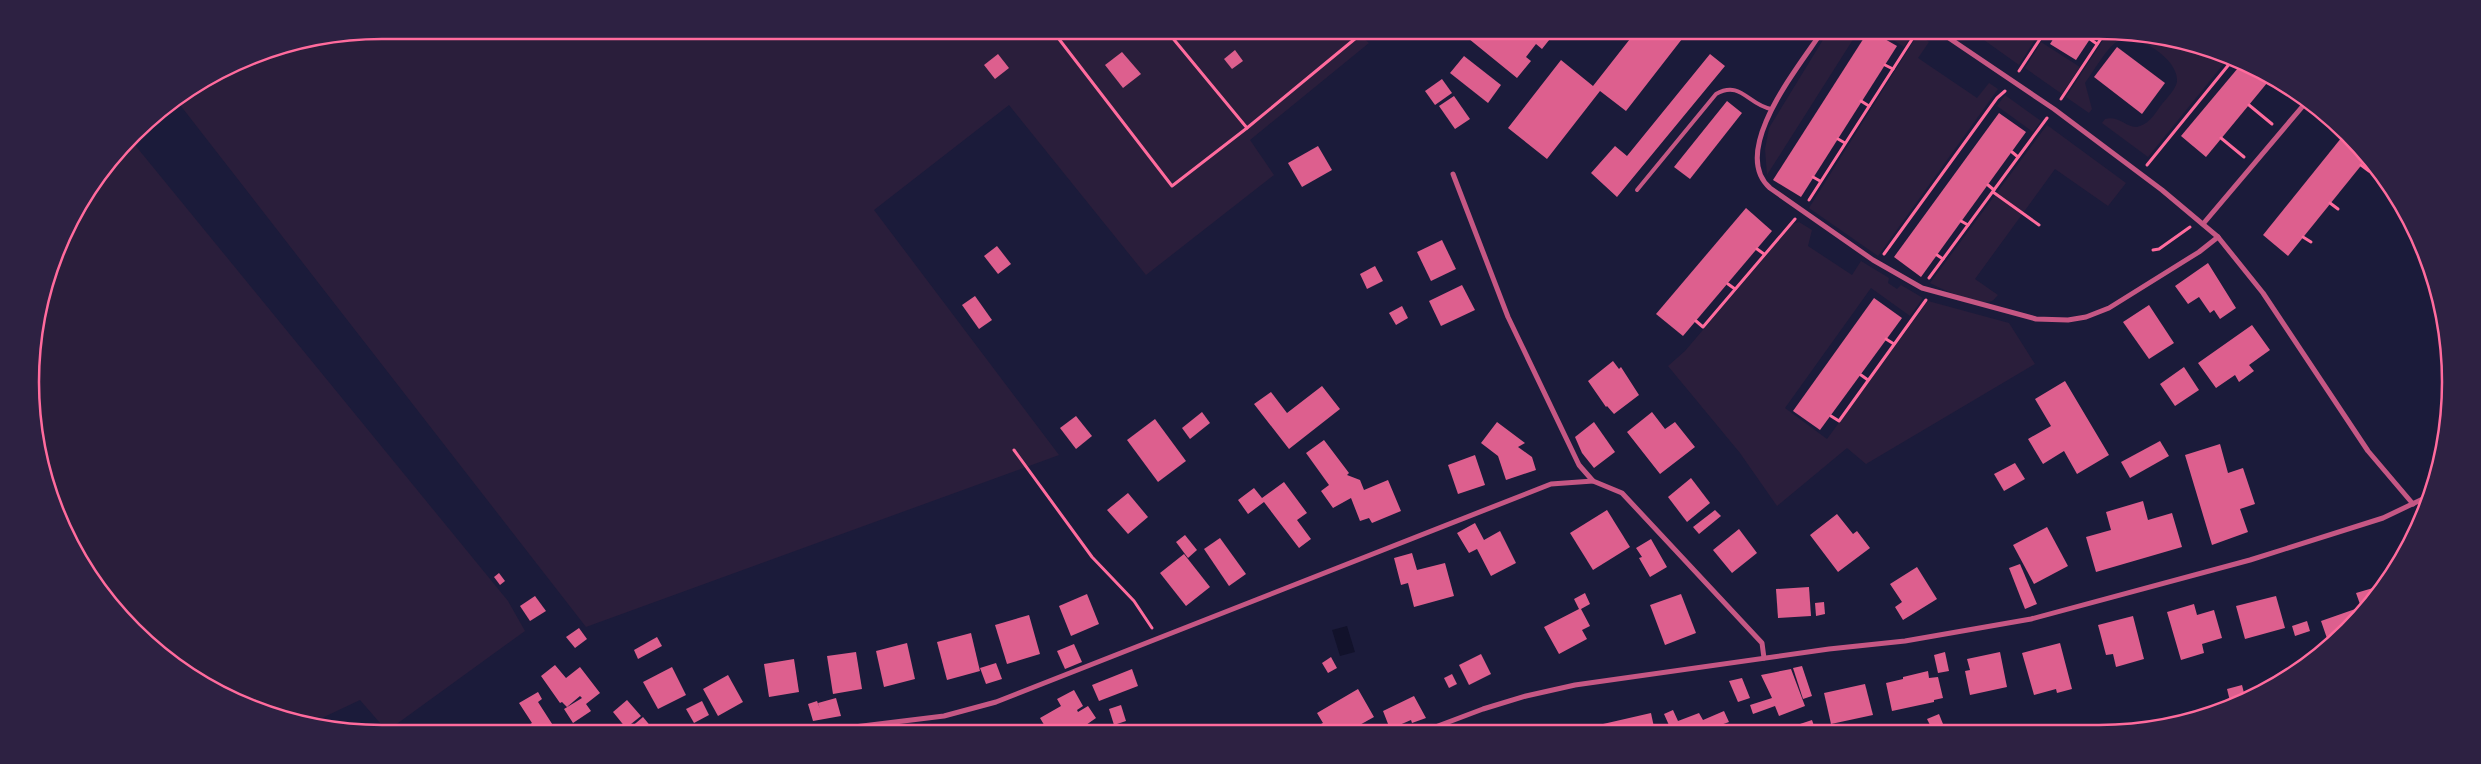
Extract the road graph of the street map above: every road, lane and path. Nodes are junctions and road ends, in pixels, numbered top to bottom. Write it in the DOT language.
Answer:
graph roads {
  1 [pos="1059,39"];
  2 [pos="1173,39"];
  3 [pos="1355,39"];
  4 [pos="1817,39"];
  5 [pos="1912,39"];
  6 [pos="1950,39"];
  7 [pos="2040,39"];
  8 [pos="2100,39"];
  9 [pos="2090,40"];
  10 [pos="2097,44"];
  11 [pos="1885,64"];
  12 [pos="2229,65"];
  13 [pos="1893,69"];
  14 [pos="2013,81"];
  15 [pos="1861,102"];
  16 [pos="2249,105"];
  17 [pos="1869,106"];
  18 [pos="2303,106"];
  19 [pos="1771,109"];
  20 [pos="2054,109"];
  21 [pos="2273,125"];
  22 [pos="1247,128"];
  23 [pos="2221,138"];
  24 [pos="1838,139"];
  25 [pos="1845,143"];
  26 [pos="2012,152"];
  27 [pos="2018,157"];
  28 [pos="2245,158"];
  29 [pos="2361,165"];
  30 [pos="2369,171"];
  31 [pos="2140,173"];
  32 [pos="1453,174"];
  33 [pos="1814,177"];
  34 [pos="1820,181"];
  35 [pos="1988,185"];
  36 [pos="1637,190"];
  37 [pos="1993,191"];
  38 [pos="2330,203"];
  39 [pos="2338,209"];
  40 [pos="1802,210"];
  41 [pos="1962,221"];
  42 [pos="2203,224"];
  43 [pos="1968,225"];
  44 [pos="2039,225"];
  45 [pos="2190,227"];
  46 [pos="2218,237"];
  47 [pos="2303,237"];
  48 [pos="2311,242"];
  49 [pos="1757,249"];
  50 [pos="2153,250"];
  51 [pos="1765,254"];
  52 [pos="1937,254"];
  53 [pos="1943,259"];
  54 [pos="1878,262"];
  55 [pos="1728,284"];
  56 [pos="1922,288"];
  57 [pos="1735,289"];
  58 [pos="1932,292"];
  59 [pos="1696,322"];
  60 [pos="1886,339"];
  61 [pos="1894,344"];
  62 [pos="1860,375"];
  63 [pos="1868,380"];
  64 [pos="1831,416"];
  65 [pos="1014,450"];
  66 [pos="1593,481"];
  67 [pos="2421,500"];
  68 [pos="2412,504"];
  69 [pos="1158,637"];
  70 [pos="1764,658"];
  71 [pos="870,725"];
  72 [pos="1441,725"];
  1 -- 22 [label="path"];
  2 -- 22 [label="path"];
  3 -- 22 [label="path"];
  4 -- 19 [label="street"];
  5 -- 13 [label="path"];
  6 -- 14 [label="street"];
  7 -- 14 [label="path"];
  8 -- 10 [label="path"];
  9 -- 10 [label="path"];
  10 -- 20 [label="path"];
  11 -- 13 [label="path"];
  12 -- 31 [label="path"];
  13 -- 17 [label="path"];
  14 -- 20 [label="street"];
  14 -- 54 [label="path"];
  15 -- 17 [label="path"];
  16 -- 21 [label="path"];
  17 -- 25 [label="path"];
  18 -- 42 [label="street"];
  19 -- 36 [label="lane"];
  19 -- 40 [label="street"];
  20 -- 27 [label="path"];
  20 -- 31 [label="street"];
  23 -- 28 [label="path"];
  24 -- 25 [label="path"];
  25 -- 34 [label="path"];
  26 -- 27 [label="path"];
  27 -- 37 [label="path"];
  29 -- 30 [label="path"];
  31 -- 42 [label="street"];
  32 -- 66 [label="street"];
  33 -- 34 [label="path"];
  34 -- 40 [label="path"];
  35 -- 37 [label="path"];
  37 -- 43 [label="path"];
  37 -- 44 [label="path"];
  38 -- 39 [label="path"];
  40 -- 51 [label="path"];
  40 -- 54 [label="street"];
  41 -- 43 [label="path"];
  42 -- 46 [label="street"];
  43 -- 53 [label="path"];
  45 -- 50 [label="path"];
  46 -- 58 [label="street"];
  46 -- 68 [label="street"];
  47 -- 48 [label="path"];
  49 -- 51 [label="path"];
  51 -- 57 [label="path"];
  52 -- 53 [label="path"];
  53 -- 56 [label="path"];
  54 -- 56 [label="street"];
  55 -- 57 [label="path"];
  56 -- 58 [label="street"];
  57 -- 59 [label="path"];
  58 -- 61 [label="path"];
  60 -- 61 [label="path"];
  61 -- 63 [label="path"];
  62 -- 63 [label="path"];
  63 -- 64 [label="path"];
  65 -- 69 [label="path"];
  66 -- 69 [label="street"];
  66 -- 70 [label="street"];
  67 -- 68 [label="street"];
  68 -- 70 [label="street"];
  69 -- 71 [label="street"];
  70 -- 72 [label="street"];
}
